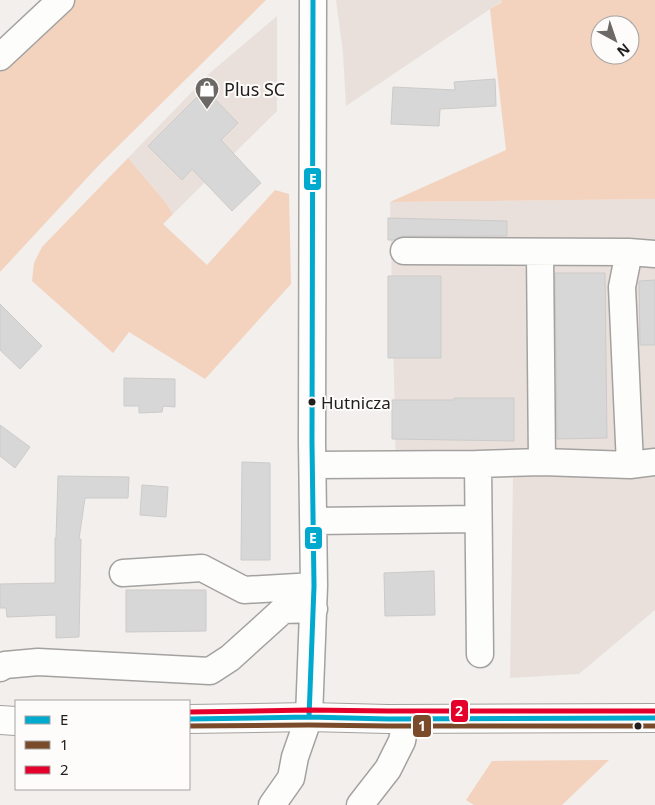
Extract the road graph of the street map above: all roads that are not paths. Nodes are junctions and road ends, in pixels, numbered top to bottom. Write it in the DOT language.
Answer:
graph roads {
  1 [pos="61,0"];
  2 [pos="313,0"];
  3 [pos="0,57"];
  4 [pos="404,251"];
  5 [pos="629,252"];
  6 [pos="540,253"];
  7 [pos="655,254"];
  8 [pos="542,462"];
  9 [pos="478,464"];
  10 [pos="643,464"];
  11 [pos="313,465"];
  12 [pos="478,519"];
  13 [pos="314,521"];
  14 [pos="123,573"];
  15 [pos="314,598"];
  16 [pos="480,654"];
  17 [pos="0,668"];
  18 [pos="310,717"];
  19 [pos="655,718"];
  20 [pos="190,719"];
  21 [pos="406,719"];
  22 [pos="0,720"];
  23 [pos="15,721"];
  24 [pos="295,757"];
  25 [pos="256,805"];
  26 [pos="272,805"];
  27 [pos="360,805"];
  1 -- 3 [label="street"];
  2 -- 11 [label="street"];
  4 -- 6 [label="street"];
  5 -- 6 [label="street"];
  5 -- 7 [label="street"];
  5 -- 10 [label="street"];
  6 -- 8 [label="street"];
  8 -- 9 [label="street"];
  8 -- 10 [label="street"];
  9 -- 11 [label="street"];
  9 -- 12 [label="street"];
  11 -- 13 [label="street"];
  12 -- 13 [label="street"];
  12 -- 16 [label="street"];
  13 -- 15 [label="street"];
  14 -- 15 [label="street"];
  15 -- 17 [label="street"];
  15 -- 18 [label="street"];
  18 -- 20 [label="main road"];
  18 -- 21 [label="main road"];
  18 -- 24 [label="street"];
  19 -- 21 [label="main road"];
  21 -- 27 [label="street"];
  22 -- 23 [label="main road"];
  24 -- 25 [label="street"];
  24 -- 26 [label="street"];
}
